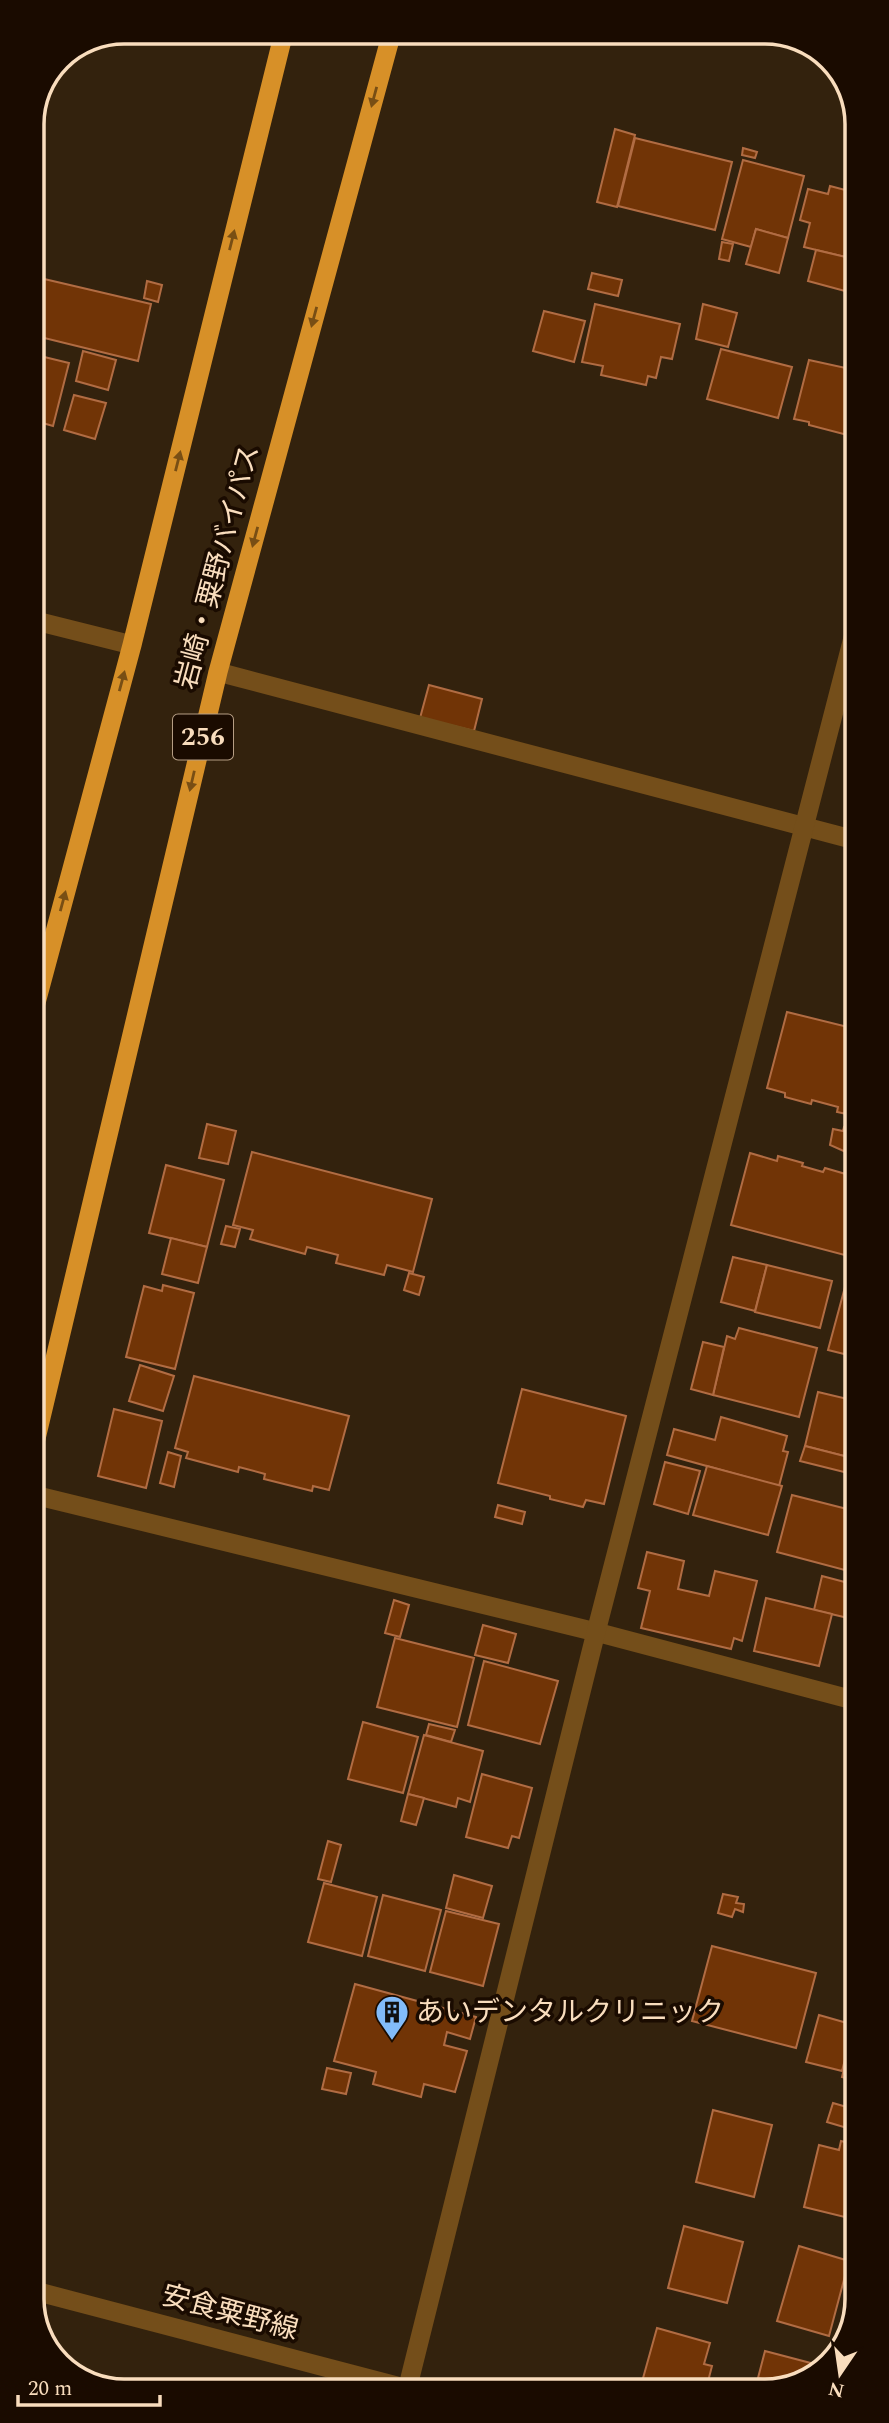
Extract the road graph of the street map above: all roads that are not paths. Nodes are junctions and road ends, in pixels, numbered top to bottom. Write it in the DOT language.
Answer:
graph roads {
  1 [pos="281,44"];
  2 [pos="389,44"];
  3 [pos="44,623"];
  4 [pos="132,645"];
  5 [pos="845,670"];
  6 [pos="218,671"];
  7 [pos="805,828"];
  8 [pos="845,838"];
  9 [pos="44,973"];
  10 [pos="44,1405"];
  11 [pos="44,1497"];
  12 [pos="596,1632"];
  13 [pos="845,1697"];
  14 [pos="44,2293"];
  15 [pos="367,2379"];
  16 [pos="412,2379"];
  4 -- 1 [label="highway, one-way"];
  2 -- 6 [label="highway, 岩崎・粟野バイパス / 256, one-way"];
  3 -- 4 [label="street"];
  9 -- 4 [label="highway, one-way"];
  5 -- 7 [label="street"];
  6 -- 7 [label="street"];
  6 -- 10 [label="highway, 岩崎・粟野バイパス / 256, one-way"];
  7 -- 8 [label="street"];
  7 -- 12 [label="street"];
  11 -- 12 [label="street"];
  12 -- 13 [label="street"];
  12 -- 16 [label="street"];
  14 -- 15 [label="street, 安食粟野線"];
}
